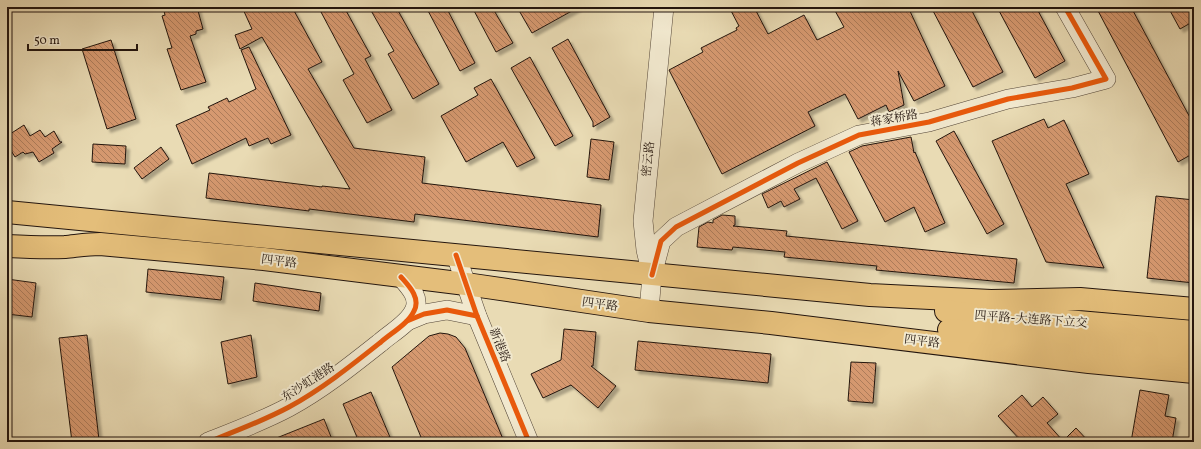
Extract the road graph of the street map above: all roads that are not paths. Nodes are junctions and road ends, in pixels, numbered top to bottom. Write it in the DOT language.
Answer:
graph roads {
  1 [pos="664,7"];
  2 [pos="1066,7"];
  3 [pos="7,212"];
  4 [pos="7,246"];
  5 [pos="456,255"];
  6 [pos="652,275"];
  7 [pos="401,277"];
  8 [pos="466,284"];
  9 [pos="870,295"];
  10 [pos="1194,309"];
  11 [pos="649,311"];
  12 [pos="478,316"];
  13 [pos="407,321"];
  14 [pos="1194,332"];
  15 [pos="877,336"];
  16 [pos="1194,352"];
  17 [pos="1194,372"];
  18 [pos="208,442"];
  19 [pos="529,442"];
  1 -- 6 [label="street, 密云路"];
  2 -- 6 [label="street, 蒋家桥路"];
  3 -- 5 [label="main road, 四平路"];
  4 -- 7 [label="main road, 四平路"];
  5 -- 6 [label="main road, 四平路"];
  5 -- 8 [label="street, 新港路"];
  6 -- 9 [label="main road, 四平路"];
  6 -- 11 [label="street, 密云路"];
  7 -- 8 [label="main road, 四平路"];
  7 -- 13 [label="street, 东沙虹港路"];
  8 -- 11 [label="main road, 四平路"];
  8 -- 12 [label="street, 新港路"];
  9 -- 10 [label="main road, 四平路"];
  9 -- 14 [label="main road, 四平路-大连路下立交"];
  11 -- 15 [label="main road, 四平路"];
  12 -- 13 [label="street, 东沙虹港路"];
  12 -- 19 [label="street, 新港路"];
  13 -- 18 [label="street, 东沙虹港路"];
  15 -- 16 [label="main road, 四平路-大连路下立交"];
  15 -- 17 [label="main road, 四平路"];
}
